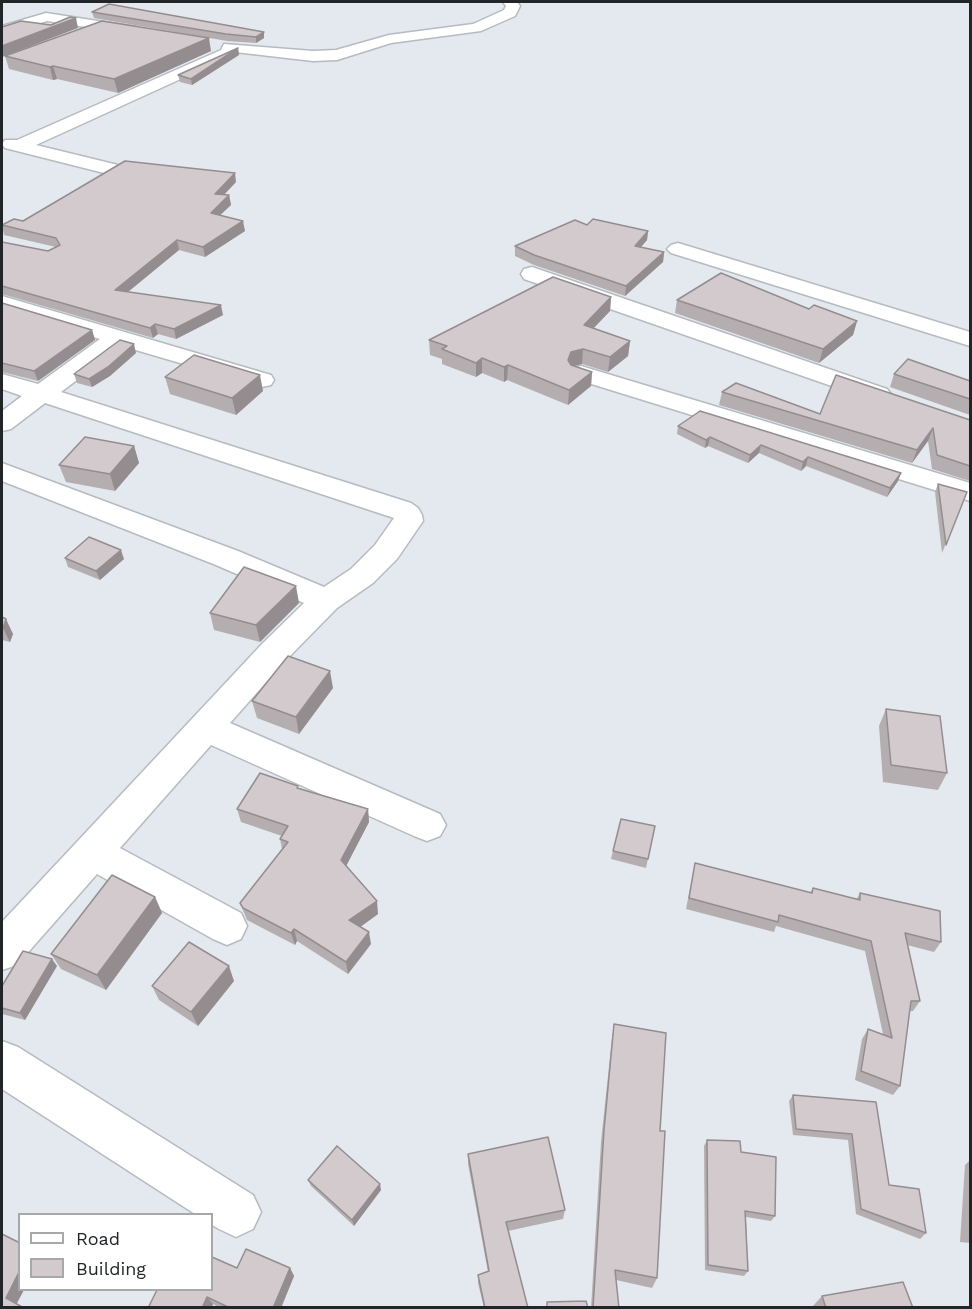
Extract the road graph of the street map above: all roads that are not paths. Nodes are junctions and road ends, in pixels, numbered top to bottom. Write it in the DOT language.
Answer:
graph roads {
  1 [pos="510,2"];
  2 [pos="104,26"];
  3 [pos="2,31"];
  4 [pos="148,33"];
  5 [pos="73,37"];
  6 [pos="10,144"];
  7 [pos="111,168"];
  8 [pos="678,249"];
  9 [pos="532,274"];
  10 [pos="2,303"];
  11 [pos="117,338"];
  12 [pos="970,339"];
  13 [pos="581,373"];
  14 [pos="262,380"];
  15 [pos="2,381"];
  16 [pos="38,394"];
  17 [pos="903,403"];
  18 [pos="2,423"];
  19 [pos="2,471"];
  20 [pos="970,492"];
  21 [pos="326,600"];
  22 [pos="205,727"];
  23 [pos="427,825"];
  24 [pos="92,852"];
  25 [pos="227,926"];
  26 [pos="2,951"];
  27 [pos="2,1064"];
  28 [pos="236,1212"];
  1 -- 6 [label="street"];
  2 -- 3 [label="street"];
  2 -- 4 [label="street"];
  2 -- 5 [label="street"];
  6 -- 7 [label="street"];
  8 -- 12 [label="street"];
  9 -- 17 [label="street"];
  10 -- 11 [label="street"];
  11 -- 14 [label="street"];
  11 -- 16 [label="street"];
  13 -- 20 [label="street"];
  15 -- 16 [label="street"];
  16 -- 18 [label="street"];
  16 -- 21 [label="street"];
  19 -- 21 [label="street"];
  21 -- 22 [label="street"];
  22 -- 23 [label="street"];
  22 -- 24 [label="street"];
  24 -- 25 [label="street"];
  24 -- 26 [label="street"];
  27 -- 28 [label="street"];
}
